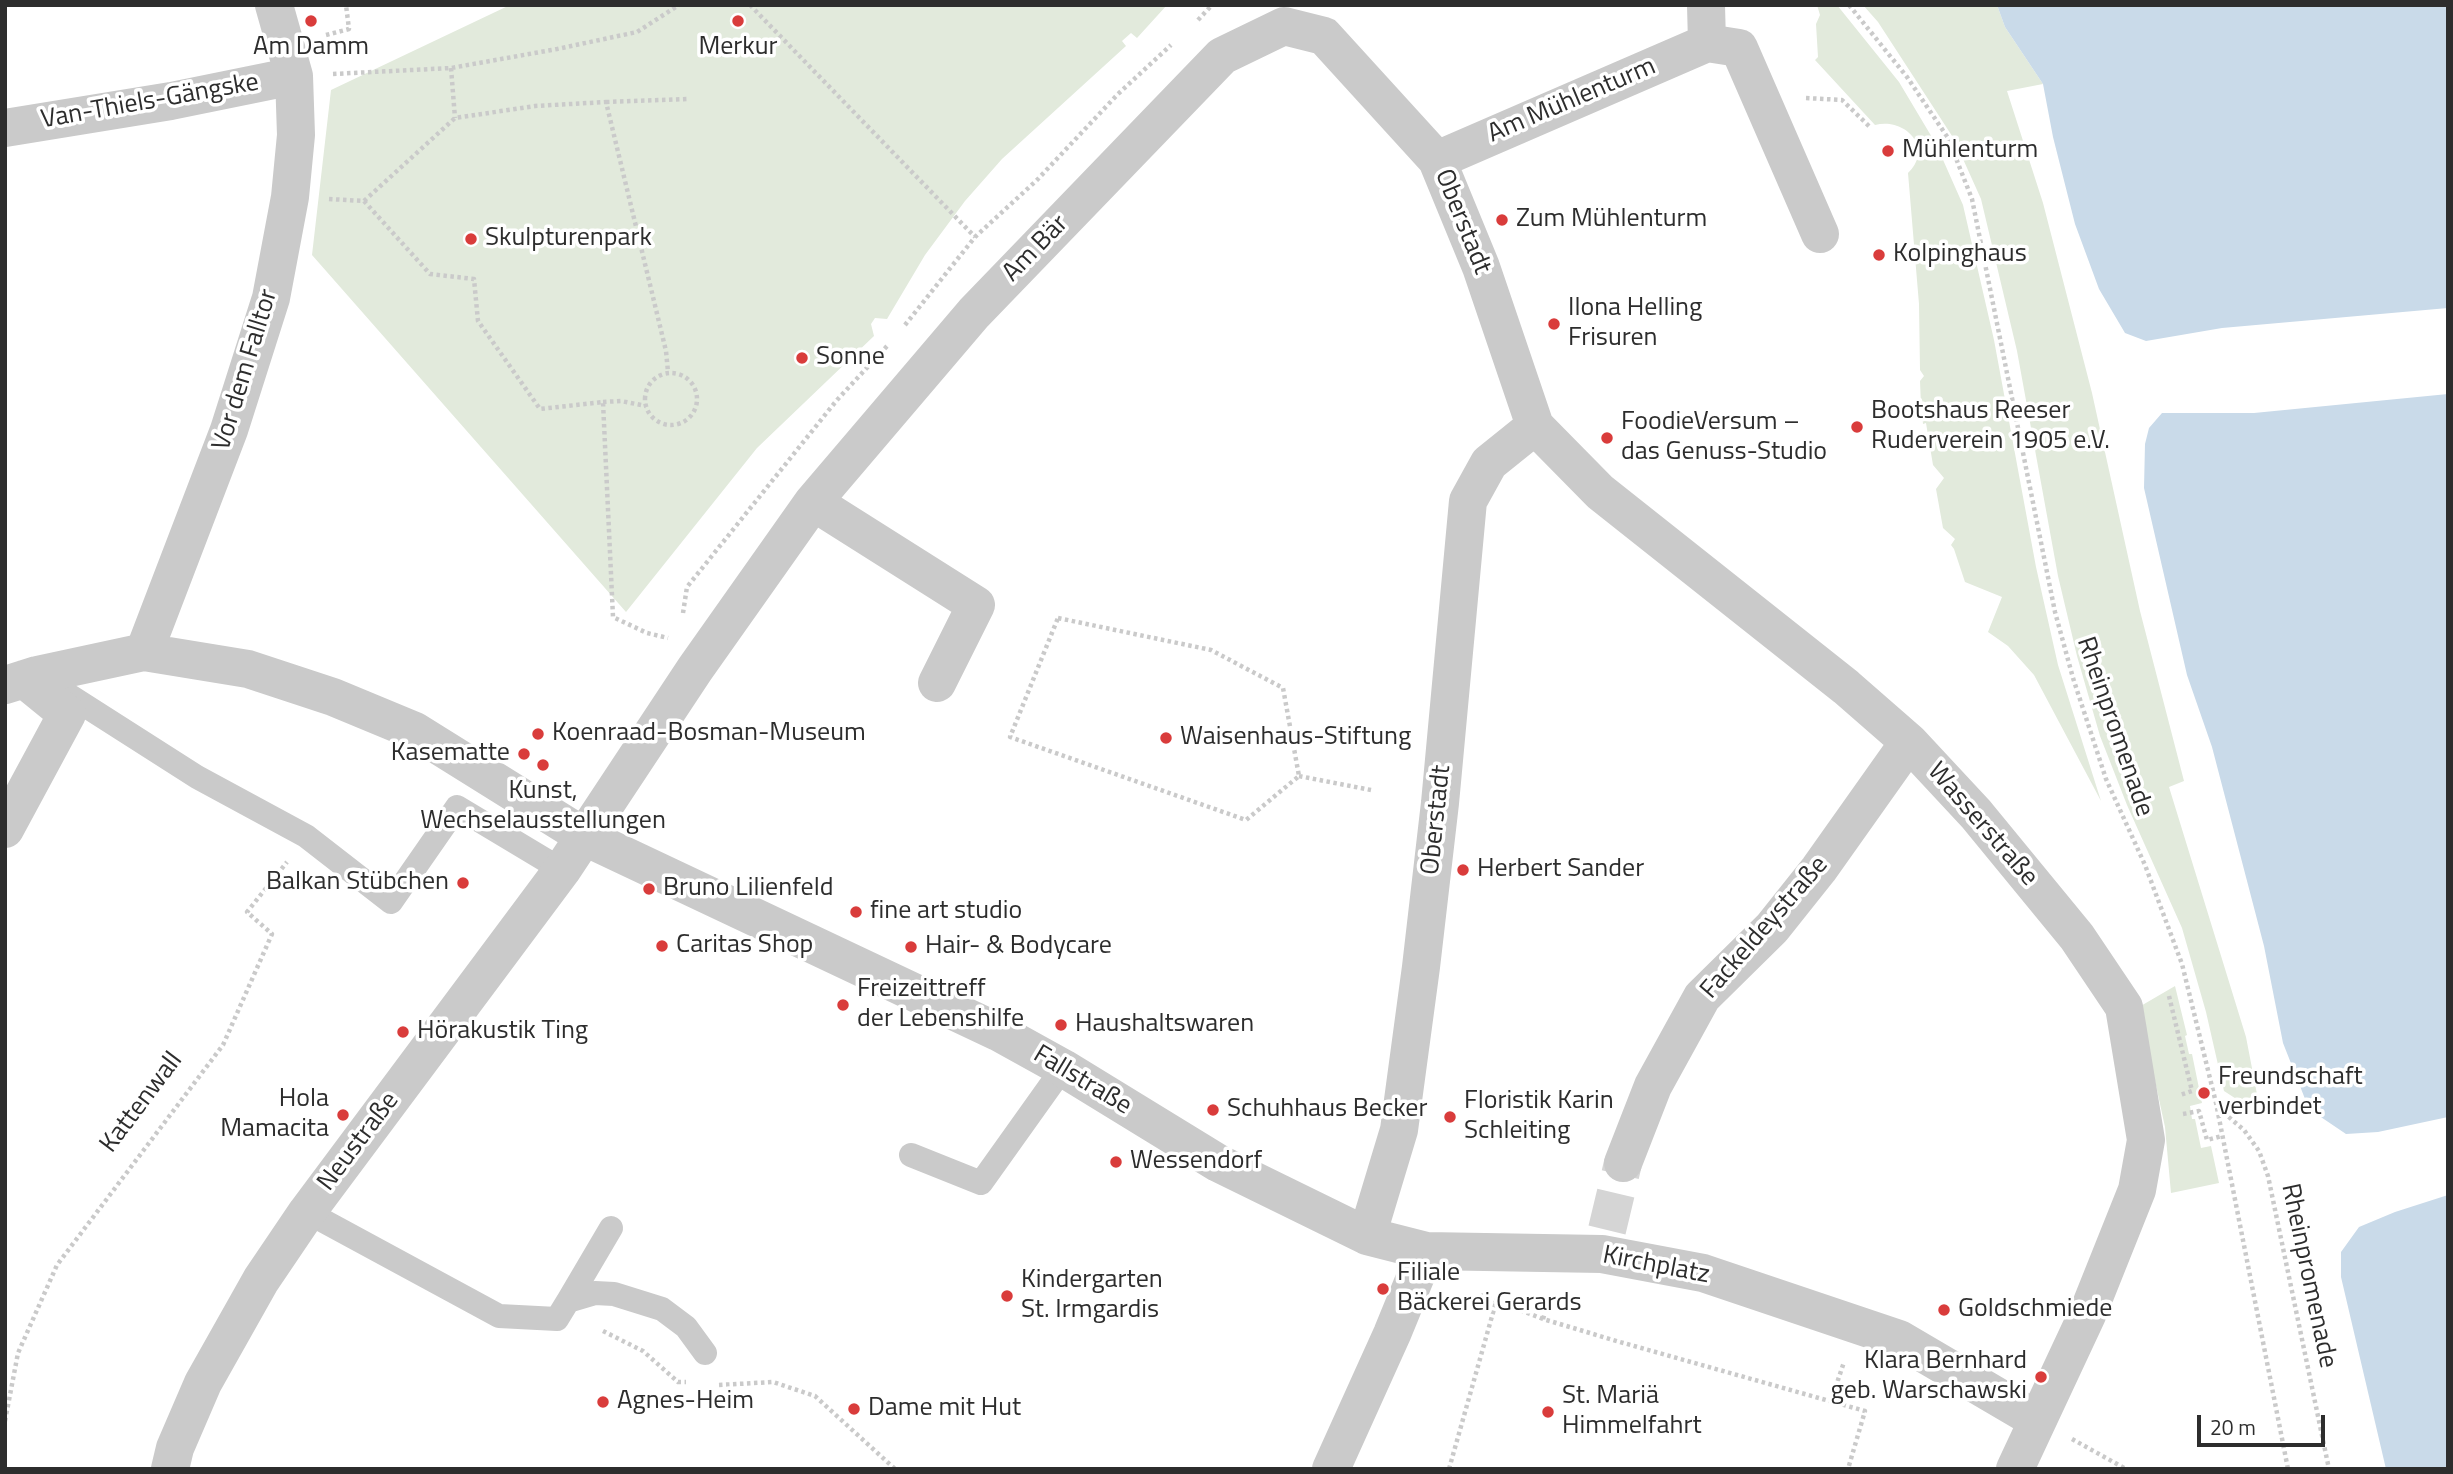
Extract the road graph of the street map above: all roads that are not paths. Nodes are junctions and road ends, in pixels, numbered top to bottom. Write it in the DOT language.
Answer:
graph roads {
  1 [pos="274,5"];
  2 [pos="1706,5"];
  3 [pos="1284,26"];
  4 [pos="1707,44"];
  5 [pos="294,76"];
  6 [pos="5,128"];
  7 [pos="1437,160"];
  8 [pos="1820,234"];
  9 [pos="1515,363"];
  10 [pos="1535,426"];
  11 [pos="813,502"];
  12 [pos="144,652"];
  13 [pos="22,680"];
  14 [pos="937,683"];
  15 [pos="1909,742"];
  16 [pos="5,829"];
  17 [pos="585,837"];
  18 [pos="562,870"];
  19 [pos="1063,1068"];
  20 [pos="911,1155"];
  21 [pos="1623,1163"];
  22 [pos="307,1212"];
  23 [pos="611,1228"];
  24 [pos="1367,1236"];
  25 [pos="1423,1258"];
  26 [pos="562,1310"];
  27 [pos="705,1353"];
  28 [pos="2037,1420"];
  29 [pos="170,1469"];
  30 [pos="1331,1469"];
  31 [pos="2014,1469"];
  1 -- 5 [label="street"];
  2 -- 4 [label="street"];
  3 -- 7 [label="street, Oberstadt"];
  3 -- 11 [label="street, Am Bär"];
  4 -- 7 [label="street, Am Mühlenturm"];
  4 -- 8 [label="street"];
  5 -- 6 [label="street, Van-Thiels-Gängske"];
  5 -- 12 [label="street, Vor dem Falltor"];
  7 -- 9 [label="street, Oberstadt"];
  9 -- 10 [label="street, Wasserstraße"];
  10 -- 15 [label="street, Wasserstraße"];
  10 -- 24 [label="street, Oberstadt"];
  11 -- 14 [label="street"];
  11 -- 17 [label="street, Am Bär"];
  12 -- 13 [label="street"];
  12 -- 17 [label="street"];
  13 -- 16 [label="street"];
  13 -- 18 [label="lane"];
  15 -- 21 [label="street, Fackeldeystraße"];
  15 -- 28 [label="street, Wasserstraße"];
  17 -- 18 [label="street, Neustraße"];
  17 -- 19 [label="street, Fallstraße"];
  18 -- 22 [label="street, Neustraße"];
  19 -- 20 [label="lane"];
  19 -- 24 [label="street, Fallstraße"];
  22 -- 26 [label="lane"];
  22 -- 29 [label="street, Neustraße"];
  23 -- 26 [label="lane"];
  24 -- 25 [label="street, Fallstraße"];
  25 -- 28 [label="street, Kirchplatz"];
  25 -- 30 [label="street"];
  26 -- 27 [label="lane"];
  28 -- 31 [label="street"];
}
